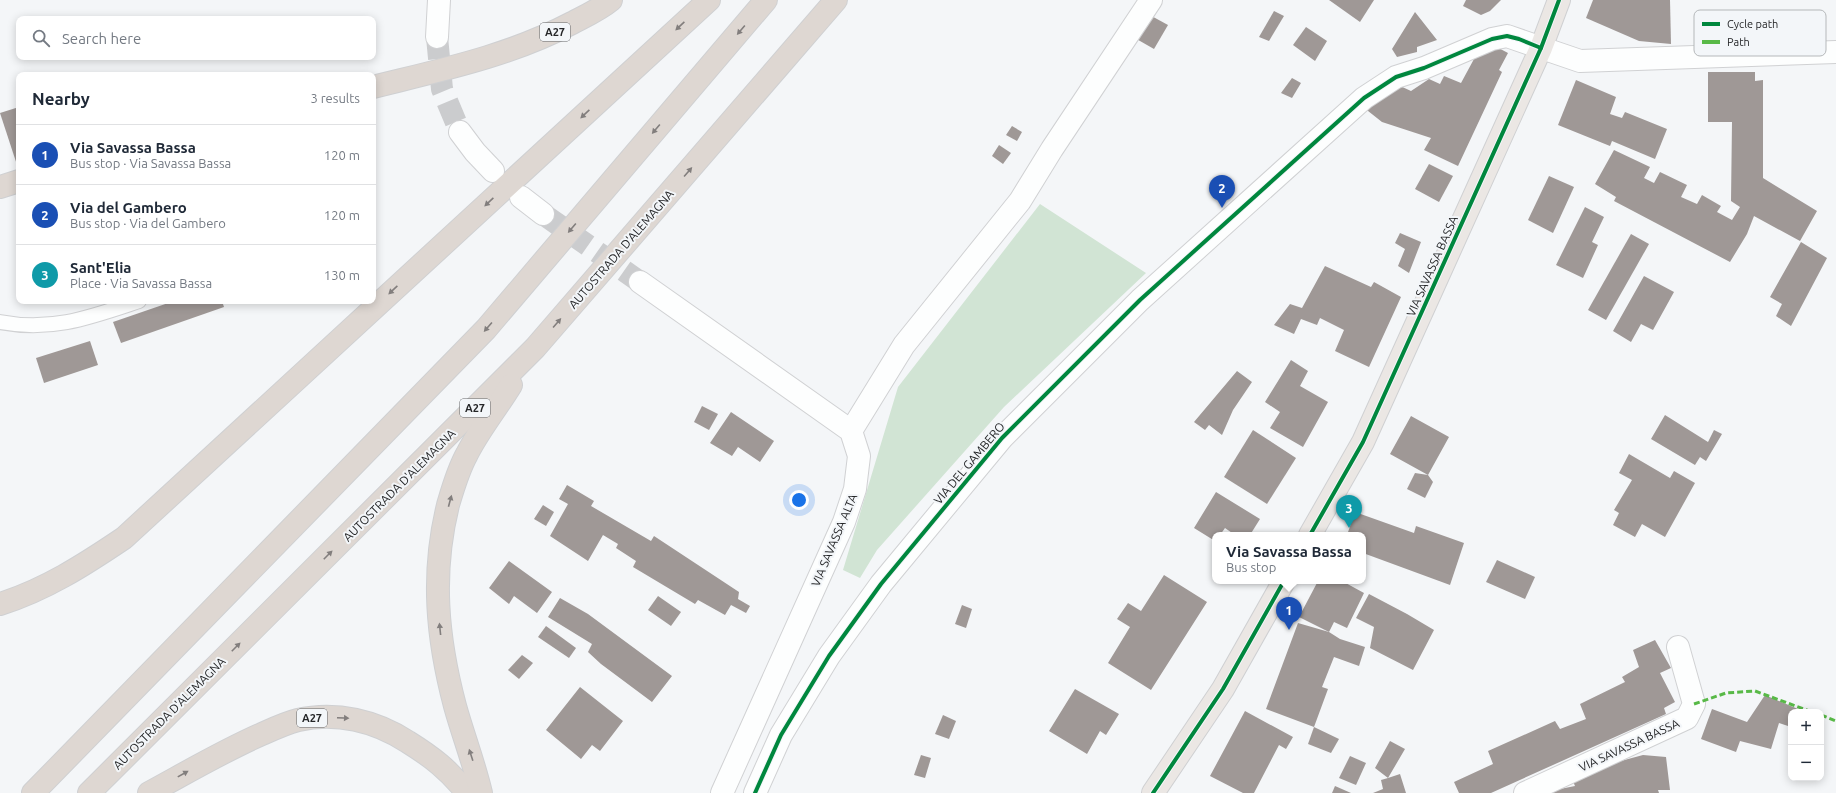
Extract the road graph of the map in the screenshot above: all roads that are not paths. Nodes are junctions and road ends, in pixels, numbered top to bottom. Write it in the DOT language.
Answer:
graph roads {
  1 [pos="611,0"];
  2 [pos="709,0"];
  3 [pos="766,0"];
  4 [pos="836,0"];
  5 [pos="1151,0"];
  6 [pos="1560,0"];
  7 [pos="436,2"];
  8 [pos="437,37"];
  9 [pos="1541,48"];
  10 [pos="1826,52"];
  11 [pos="1836,52"];
  12 [pos="1708,56"];
  13 [pos="376,88"];
  14 [pos="460,132"];
  15 [pos="493,171"];
  16 [pos="16,182"];
  17 [pos="0,187"];
  18 [pos="521,197"];
  19 [pos="543,214"];
  20 [pos="640,282"];
  21 [pos="129,304"];
  22 [pos="0,322"];
  23 [pos="535,348"];
  24 [pos="851,431"];
  25 [pos="1312,532"];
  26 [pos="1282,584"];
  27 [pos="0,604"];
  28 [pos="1678,647"];
  29 [pos="33,793"];
  30 [pos="89,793"];
  31 [pos="149,793"];
  32 [pos="466,793"];
  33 [pos="481,793"];
  34 [pos="722,793"];
  35 [pos="755,793"];
  36 [pos="1153,793"];
  37 [pos="1525,793"];
  1 -- 13 [label="highway, A27"];
  2 -- 27 [label="highway, one-way"];
  3 -- 29 [label="highway, one-way"];
  23 -- 4 [label="highway, AUTOSTRADA D'ALEMAGNA / A27, one-way"];
  5 -- 24 [label="street"];
  6 -- 9 [label="main road, VIA SAVASSA BASSA"];
  7 -- 8 [label="street"];
  9 -- 12 [label="street, VIA DEL GAMBERO"];
  9 -- 25 [label="main road, VIA SAVASSA BASSA"];
  9 -- 35 [label="street, VIA DEL GAMBERO"];
  10 -- 11 [label="street, VIA DEL GAMBERO"];
  14 -- 15 [label="street"];
  16 -- 17 [label="highway"];
  18 -- 19 [label="street"];
  20 -- 24 [label="street"];
  21 -- 22 [label="lane"];
  30 -- 23 [label="highway, AUTOSTRADA D'ALEMAGNA / A27, one-way"];
  33 -- 23 [label="highway, A27, one-way"];
  24 -- 34 [label="street, VIA SAVASSA ALTA"];
  26 -- 36 [label="main road"];
  28 -- 37 [label="street, VIA SAVASSA BASSA"];
  31 -- 32 [label="highway, A27, one-way"];
}
